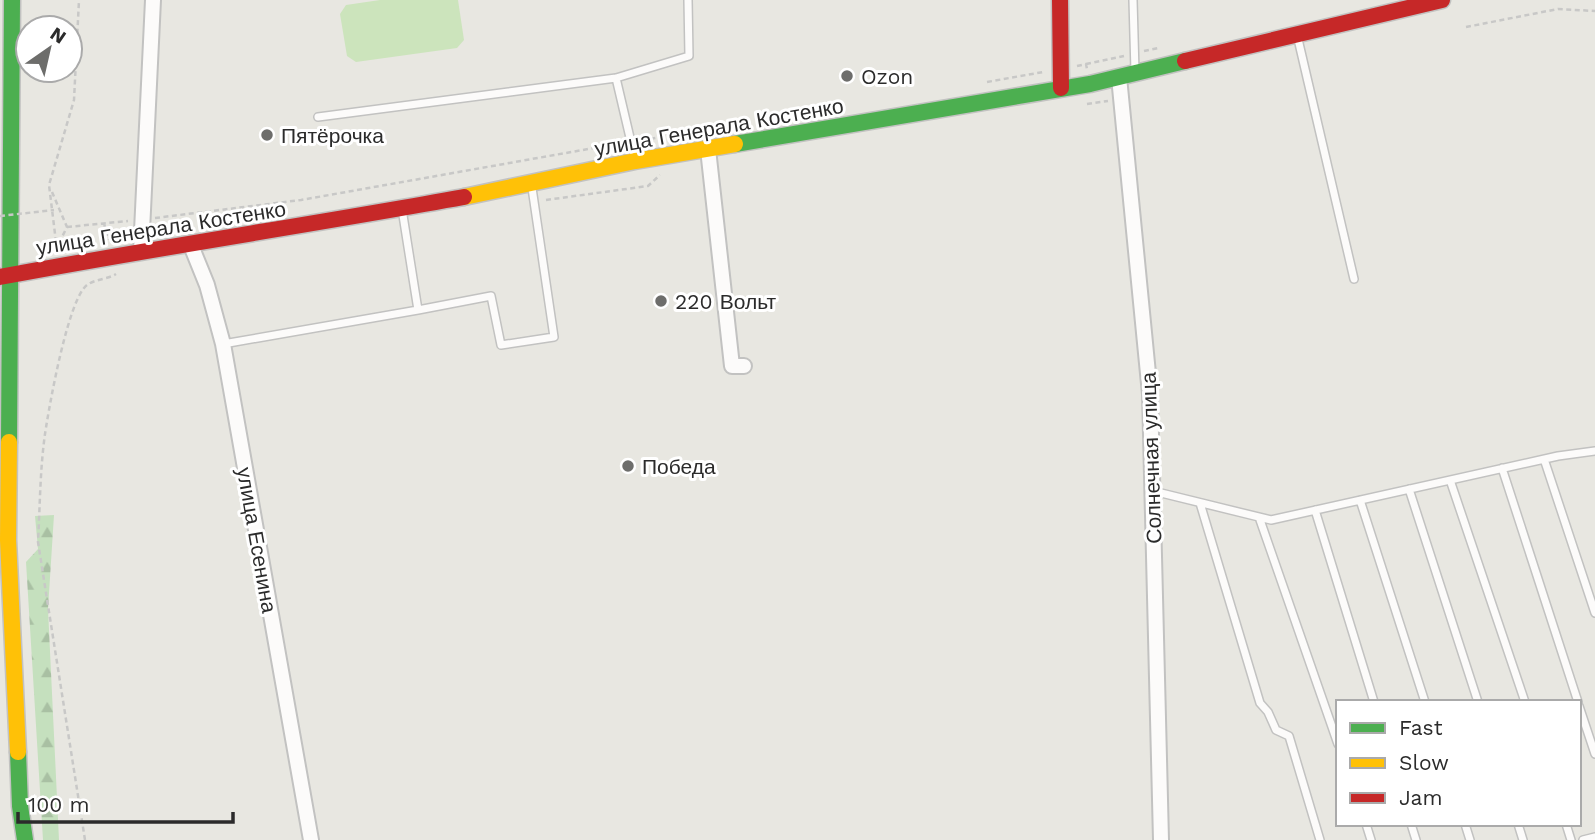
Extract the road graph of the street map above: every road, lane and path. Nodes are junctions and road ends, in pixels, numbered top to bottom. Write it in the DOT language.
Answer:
graph roads {
  1 [pos="12,0"];
  2 [pos="79,0"];
  3 [pos="153,0"];
  4 [pos="688,0"];
  5 [pos="1060,0"];
  6 [pos="1133,0"];
  7 [pos="1434,1"];
  8 [pos="1595,11"];
  9 [pos="1466,27"];
  10 [pos="1297,34"];
  11 [pos="1135,73"];
  12 [pos="1119,77"];
  13 [pos="616,78"];
  14 [pos="1060,88"];
  15 [pos="318,117"];
  16 [pos="708,149"];
  17 [pos="635,162"];
  18 [pos="531,184"];
  19 [pos="49,185"];
  20 [pos="301,200"];
  21 [pos="401,208"];
  22 [pos="54,210"];
  23 [pos="0,216"];
  24 [pos="142,220"];
  25 [pos="104,223"];
  26 [pos="67,226"];
  27 [pos="190,243"];
  28 [pos="141,252"];
  29 [pos="113,256"];
  30 [pos="4,275"];
  31 [pos="1354,279"];
  32 [pos="418,310"];
  33 [pos="223,344"];
  34 [pos="744,366"];
  35 [pos="1595,451"];
  36 [pos="1544,459"];
  37 [pos="1502,468"];
  38 [pos="1450,480"];
  39 [pos="1409,489"];
  40 [pos="1153,491"];
  41 [pos="1360,500"];
  42 [pos="1200,503"];
  43 [pos="1315,510"];
  44 [pos="1259,517"];
  45 [pos="1595,613"];
  46 [pos="1373,700"];
  47 [pos="1424,700"];
  48 [pos="1477,700"];
  49 [pos="1524,700"];
  50 [pos="1578,700"];
  51 [pos="1581,710"];
  52 [pos="1336,738"];
  53 [pos="1595,754"];
  54 [pos="1595,837"];
  55 [pos="25,840"];
  56 [pos="85,840"];
  57 [pos="312,840"];
  58 [pos="1161,840"];
  59 [pos="1320,840"];
  60 [pos="1584,840"];
  1 -- 30 [label="main road"];
  2 -- 19 [label="path"];
  3 -- 24 [label="street"];
  4 -- 13 [label="lane"];
  5 -- 14 [label="main road"];
  6 -- 11 [label="lane"];
  7 -- 10 [label="main road, улица Генерала Костенко"];
  8 -- 9 [label="path"];
  10 -- 11 [label="main road, улица Генерала Костенко"];
  10 -- 31 [label="lane"];
  11 -- 12 [label="main road, улица Генерала Костенко"];
  12 -- 14 [label="main road, улица Генерала Костенко"];
  12 -- 40 [label="street, Солнечная улица"];
  13 -- 15 [label="lane"];
  13 -- 17 [label="lane"];
  14 -- 16 [label="main road, улица Генерала Костенко"];
  16 -- 17 [label="main road, улица Генерала Костенко"];
  16 -- 34 [label="street"];
  17 -- 18 [label="main road, улица Генерала Костенко"];
  18 -- 21 [label="main road, улица Генерала Костенко"];
  18 -- 32 [label="lane"];
  19 -- 22 [label="path"];
  19 -- 26 [label="path"];
  20 -- 24 [label="path"];
  21 -- 27 [label="main road, улица Генерала Костенко"];
  21 -- 32 [label="lane"];
  22 -- 23 [label="path, bridge"];
  22 -- 26 [label="path"];
  24 -- 25 [label="path"];
  24 -- 28 [label="street"];
  25 -- 26 [label="path"];
  25 -- 29 [label="path"];
  27 -- 28 [label="main road, улица Генерала Костенко"];
  27 -- 33 [label="street, улица Есенина"];
  28 -- 29 [label="main road, улица Генерала Костенко"];
  29 -- 30 [label="main road, улица Генерала Костенко"];
  29 -- 56 [label="path"];
  30 -- 55 [label="main road"];
  32 -- 33 [label="lane"];
  33 -- 57 [label="street, улица Есенина"];
  35 -- 36 [label="lane"];
  36 -- 37 [label="lane"];
  36 -- 45 [label="lane"];
  37 -- 38 [label="lane"];
  37 -- 50 [label="lane"];
  38 -- 39 [label="lane"];
  38 -- 49 [label="lane"];
  39 -- 41 [label="lane"];
  39 -- 48 [label="lane"];
  40 -- 42 [label="lane"];
  40 -- 58 [label="street, Солнечная улица"];
  41 -- 43 [label="lane"];
  41 -- 47 [label="lane"];
  42 -- 44 [label="lane"];
  42 -- 59 [label="lane"];
  43 -- 44 [label="lane"];
  43 -- 46 [label="lane"];
  44 -- 52 [label="lane"];
  51 -- 53 [label="lane"];
  54 -- 60 [label="lane"];
}
